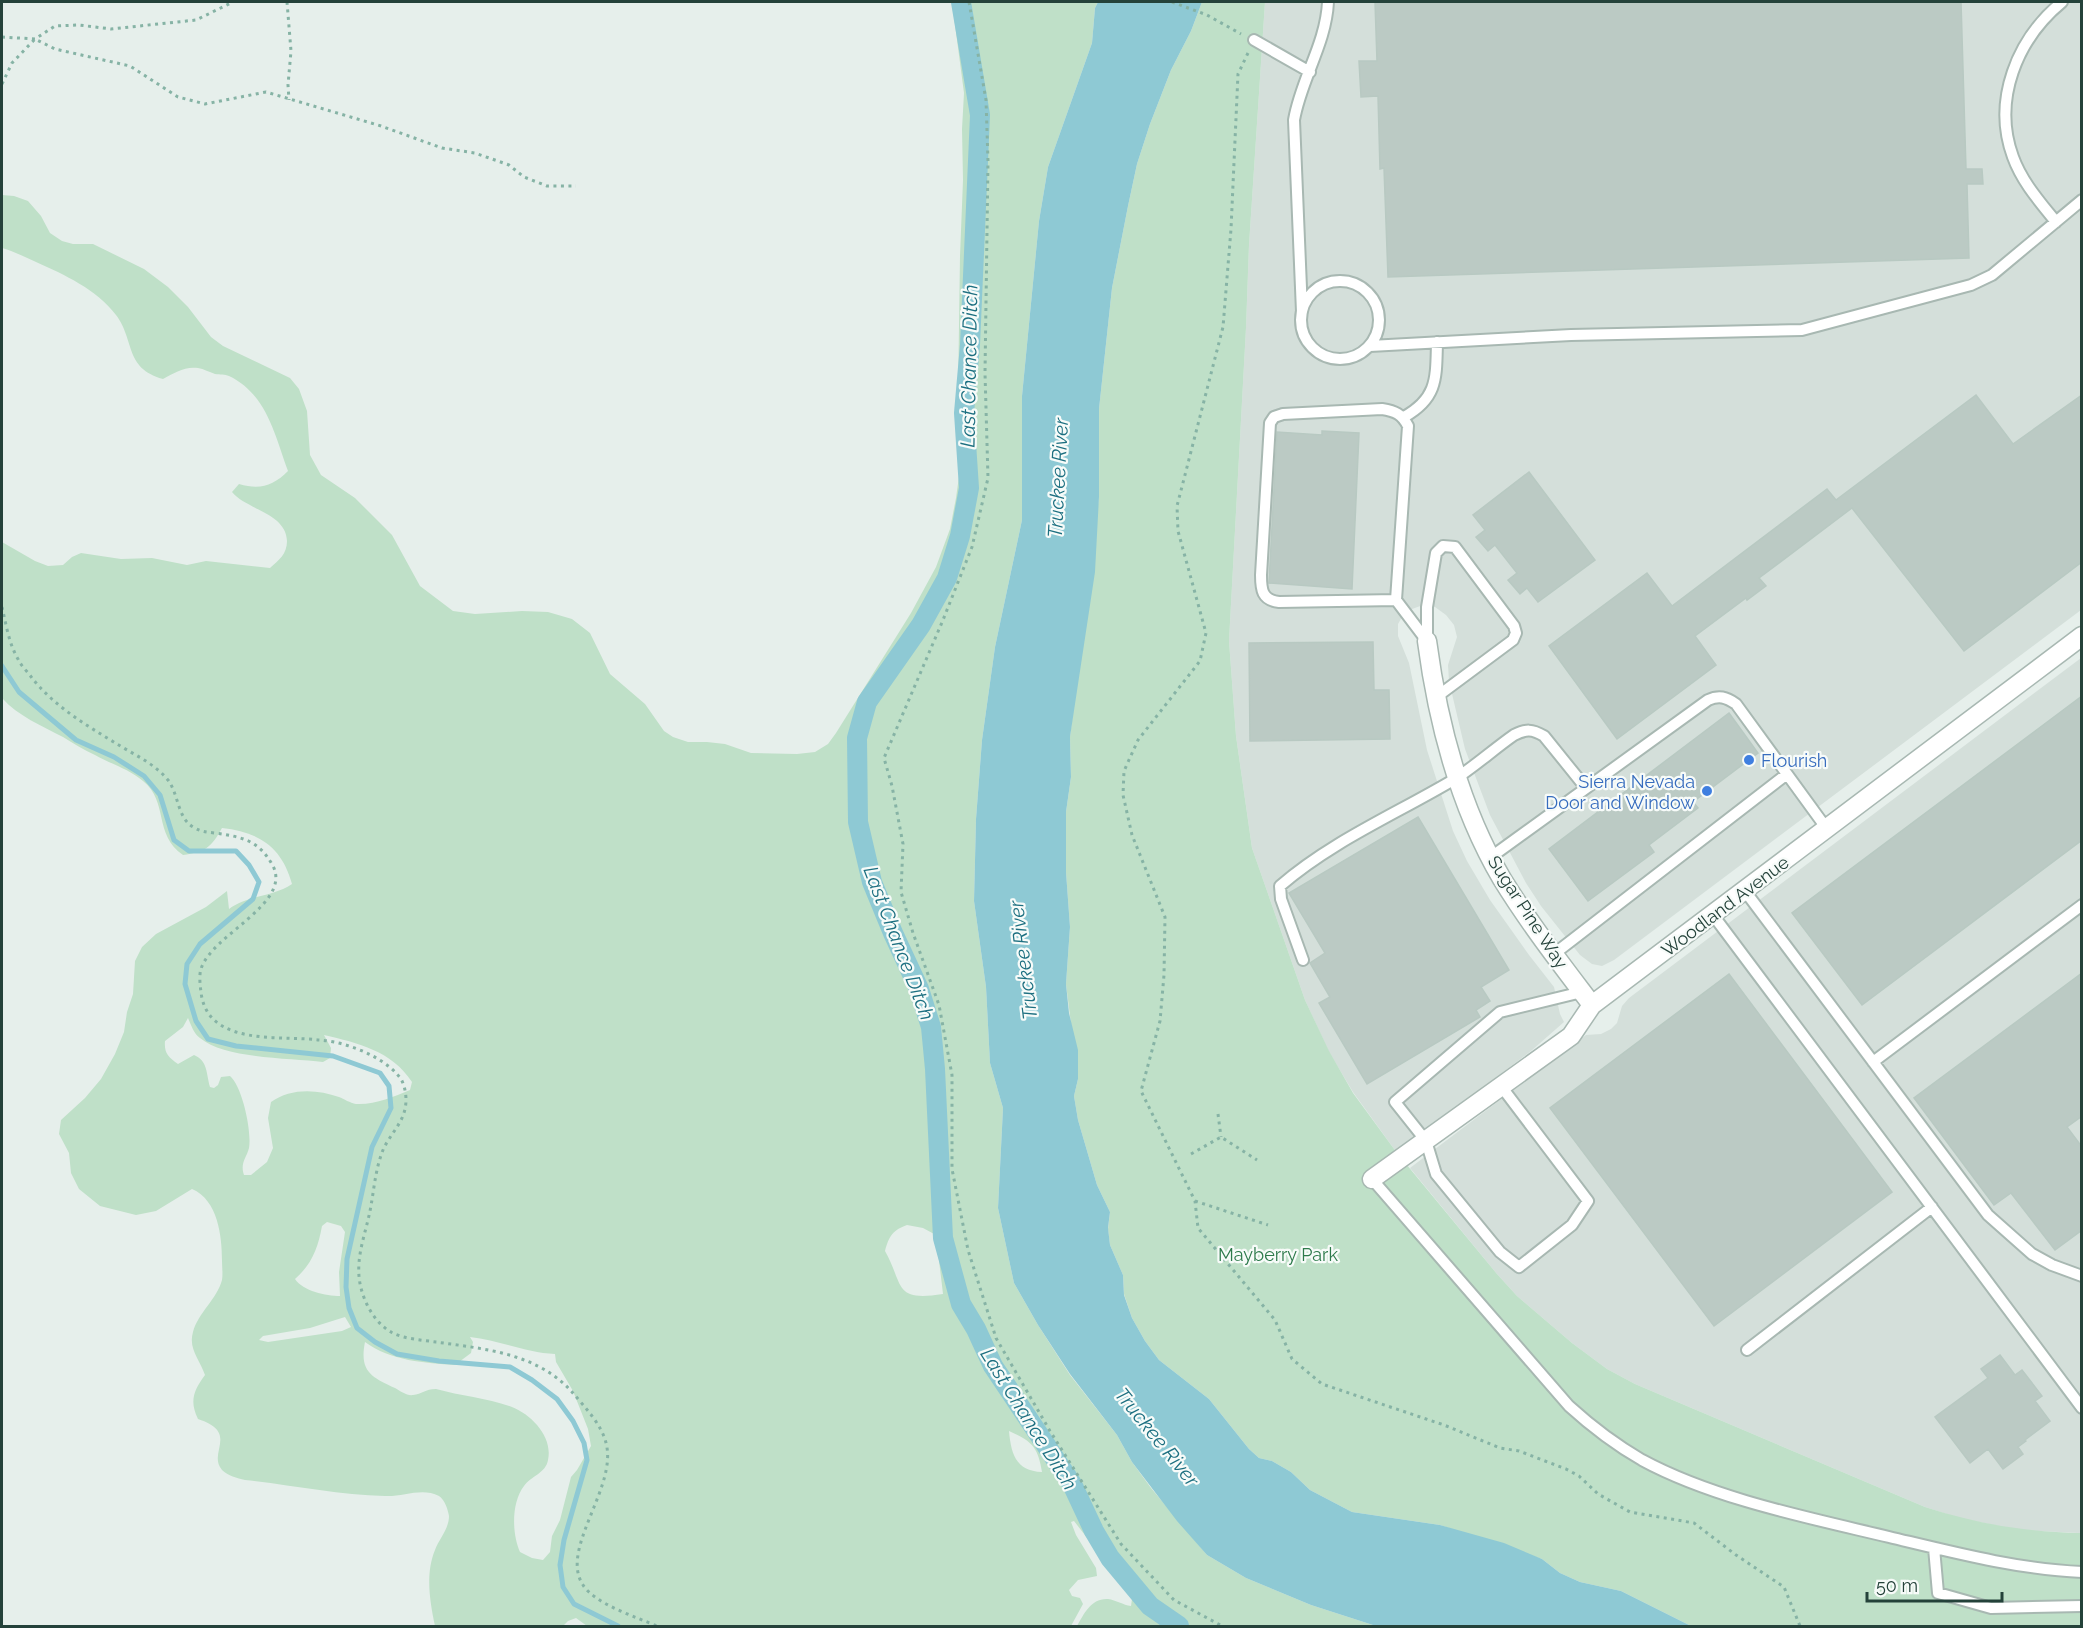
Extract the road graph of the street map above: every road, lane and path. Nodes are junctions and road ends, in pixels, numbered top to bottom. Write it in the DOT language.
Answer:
graph roads {
  1 [pos="233,2"];
  2 [pos="287,2"];
  3 [pos="969,2"];
  4 [pos="1172,2"];
  5 [pos="1328,2"];
  6 [pos="2062,2"];
  7 [pos="2,38"];
  8 [pos="35,39"];
  9 [pos="1254,40"];
  10 [pos="1310,72"];
  11 [pos="2,84"];
  12 [pos="289,100"];
  13 [pos="576,186"];
  14 [pos="2082,200"];
  15 [pos="2056,222"];
  16 [pos="1302,312"];
  17 [pos="1437,342"];
  18 [pos="1370,345"];
  19 [pos="1404,417"];
  20 [pos="1396,600"];
  21 [pos="2,607"];
  22 [pos="1427,641"];
  23 [pos="2079,644"];
  24 [pos="1436,698"];
  25 [pos="1787,774"];
  26 [pos="1456,778"];
  27 [pos="1586,788"];
  28 [pos="1827,829"];
  29 [pos="1491,857"];
  30 [pos="1745,891"];
  31 [pos="2082,905"];
  32 [pos="1713,915"];
  33 [pos="1554,954"];
  34 [pos="1303,960"];
  35 [pos="1587,999"];
  36 [pos="1873,1062"];
  37 [pos="1502,1086"];
  38 [pos="1218,1114"];
  39 [pos="1221,1137"];
  40 [pos="1426,1141"];
  41 [pos="1191,1154"];
  42 [pos="1257,1160"];
  43 [pos="1372,1179"];
  44 [pos="1195,1201"];
  45 [pos="1932,1207"];
  46 [pos="1268,1225"];
  47 [pos="2082,1276"];
  48 [pos="1746,1350"];
  49 [pos="2082,1408"];
  50 [pos="1934,1548"];
  51 [pos="2082,1572"];
  52 [pos="2082,1606"];
  53 [pos="657,1626"];
  54 [pos="1222,1626"];
  55 [pos="1800,1626"];
  1 -- 8 [label="path"];
  2 -- 12 [label="path"];
  3 -- 54 [label="path"];
  4 -- 9 [label="path"];
  5 -- 10 [label="lane"];
  6 -- 15 [label="lane"];
  7 -- 8 [label="path"];
  8 -- 11 [label="path"];
  8 -- 12 [label="path"];
  9 -- 10 [label="lane"];
  9 -- 44 [label="path"];
  10 -- 16 [label="lane"];
  12 -- 13 [label="path"];
  14 -- 15 [label="lane"];
  15 -- 17 [label="lane"];
  16 -- 18 [label="lane"];
  16 -- 18 [label="lane"];
  17 -- 18 [label="lane"];
  17 -- 19 [label="lane"];
  19 -- 20 [label="lane"];
  19 -- 20 [label="lane"];
  20 -- 22 [label="lane"];
  21 -- 53 [label="path"];
  22 -- 24 [label="street, Sugar Pine Way"];
  22 -- 24 [label="lane"];
  23 -- 28 [label="street, Woodland Avenue"];
  24 -- 26 [label="street, Sugar Pine Way"];
  25 -- 27 [label="lane"];
  25 -- 28 [label="lane"];
  25 -- 33 [label="lane"];
  26 -- 27 [label="lane"];
  26 -- 29 [label="street, Sugar Pine Way"];
  26 -- 34 [label="lane"];
  27 -- 29 [label="lane"];
  28 -- 30 [label="street, Woodland Avenue"];
  29 -- 33 [label="street, Sugar Pine Way"];
  30 -- 32 [label="street, Woodland Avenue"];
  30 -- 36 [label="lane"];
  31 -- 36 [label="lane"];
  32 -- 35 [label="street, Woodland Avenue"];
  32 -- 45 [label="lane"];
  33 -- 35 [label="street, Sugar Pine Way"];
  35 -- 37 [label="street, Woodland Avenue"];
  35 -- 40 [label="lane"];
  36 -- 47 [label="lane"];
  37 -- 40 [label="street, Woodland Avenue"];
  37 -- 40 [label="lane"];
  38 -- 39 [label="path"];
  39 -- 41 [label="path"];
  39 -- 42 [label="path"];
  40 -- 43 [label="street, Woodland Avenue"];
  43 -- 50 [label="lane"];
  44 -- 46 [label="path"];
  44 -- 55 [label="path"];
  45 -- 48 [label="lane"];
  45 -- 49 [label="lane"];
  50 -- 51 [label="lane"];
  50 -- 52 [label="lane"];
}
